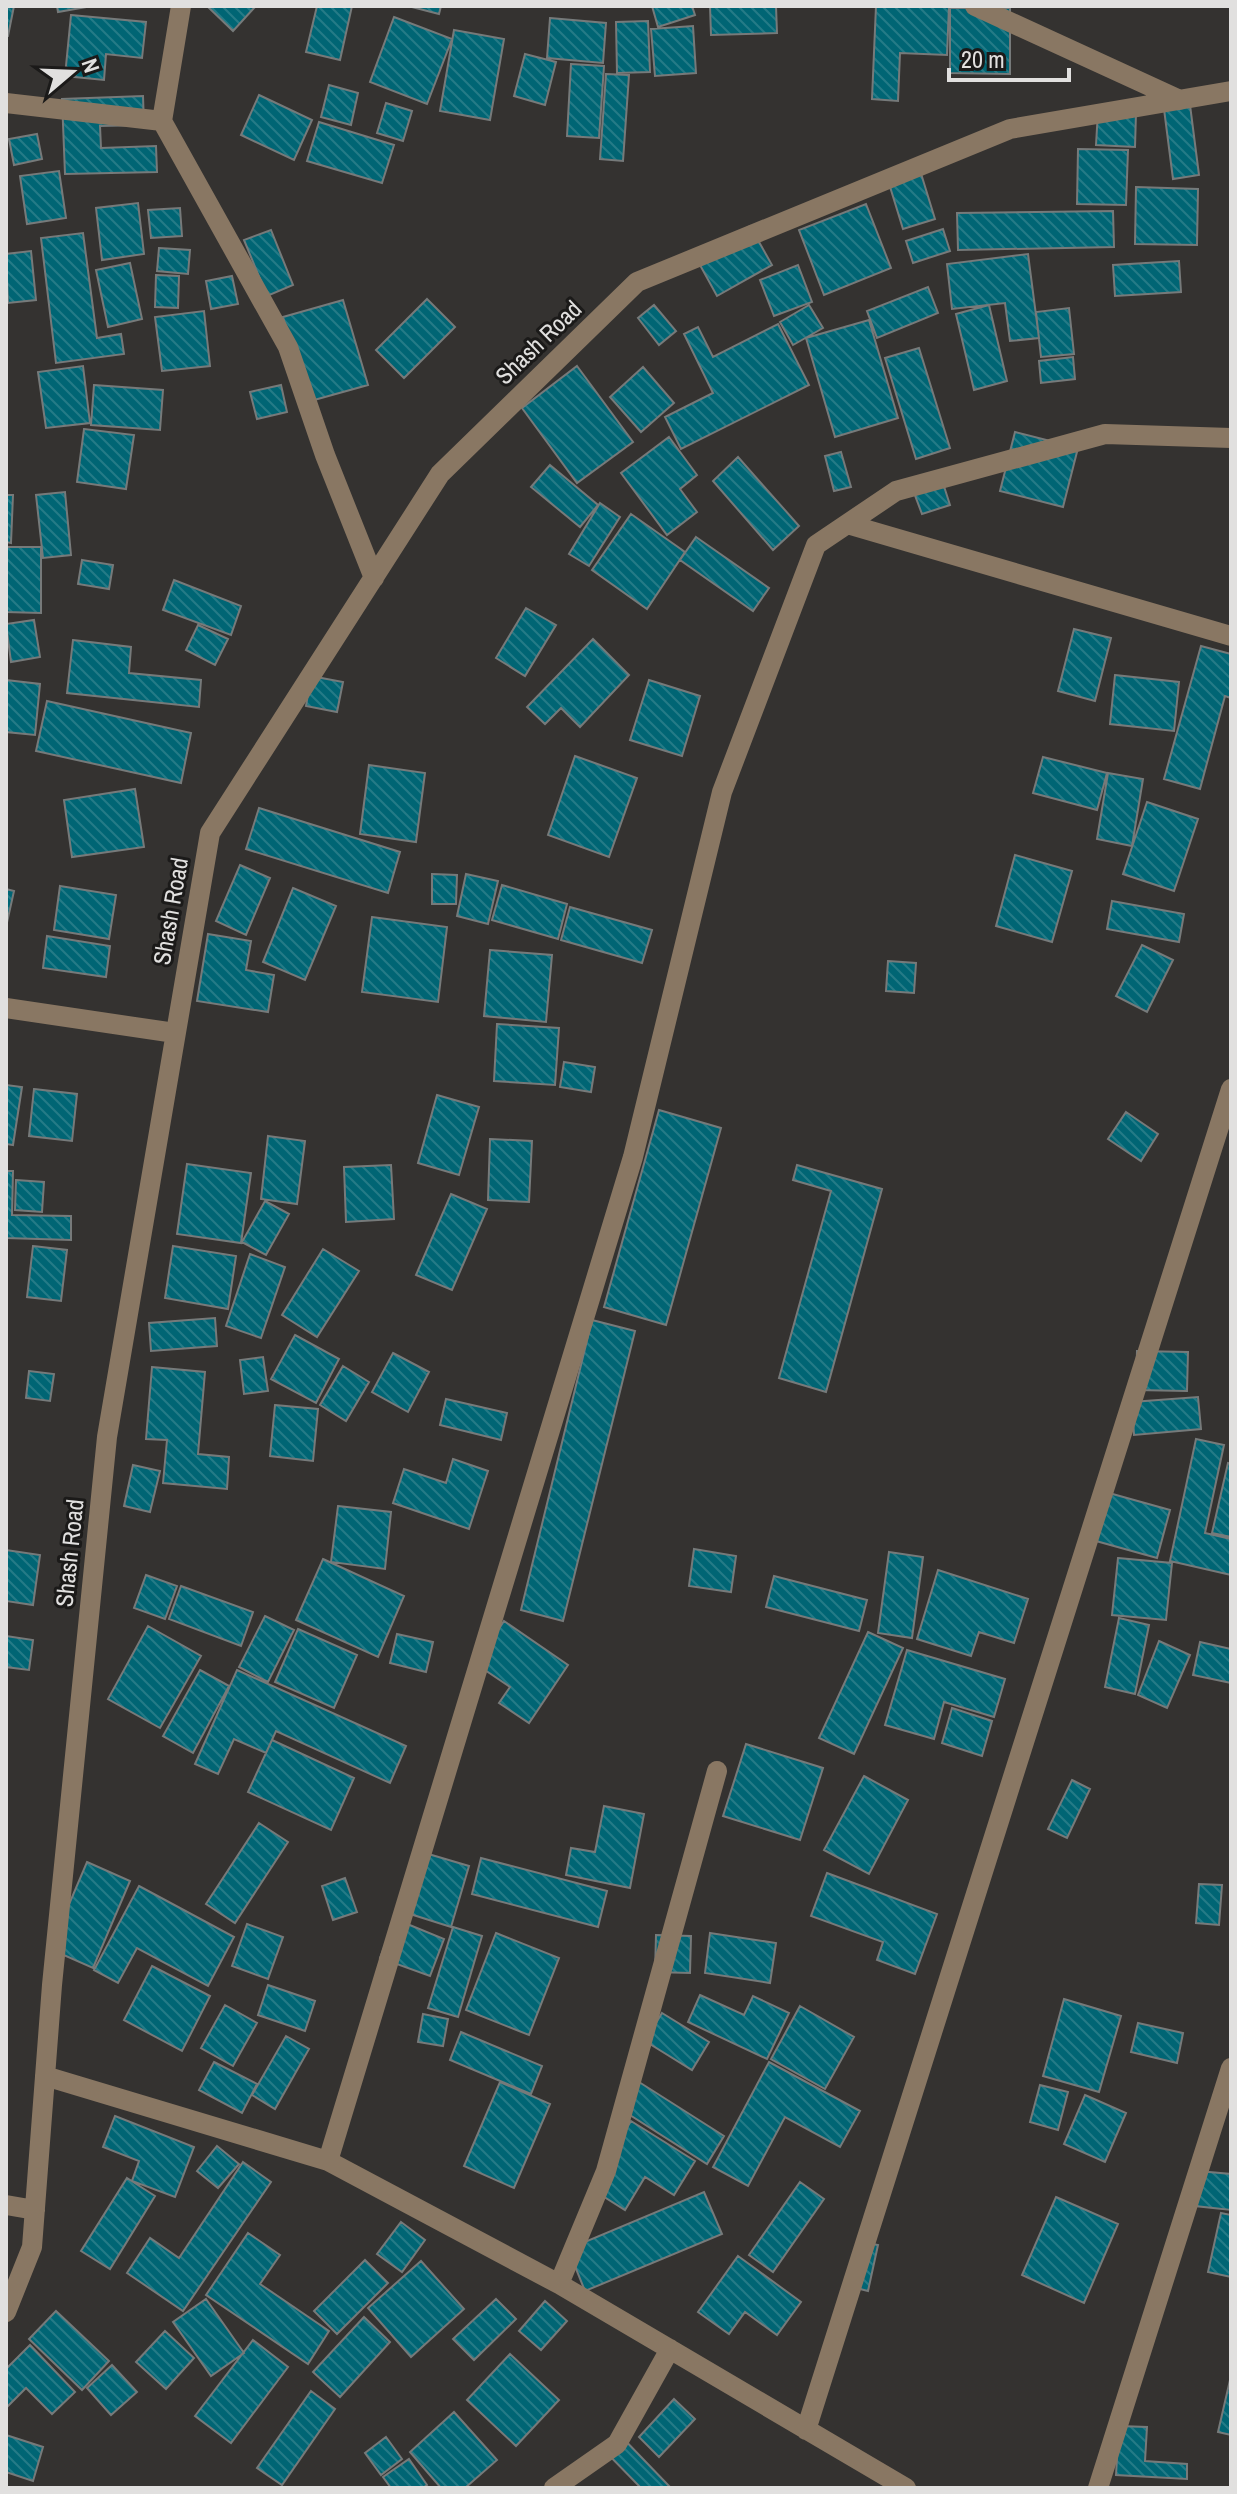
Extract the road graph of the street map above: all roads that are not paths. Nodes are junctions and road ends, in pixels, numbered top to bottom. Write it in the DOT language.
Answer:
graph roads {
  1 [pos="181,6"];
  2 [pos="975,6"];
  3 [pos="1231,91"];
  4 [pos="1180,100"];
  5 [pos="6,103"];
  6 [pos="162,121"];
  7 [pos="1231,438"];
  8 [pos="847,524"];
  9 [pos="374,578"];
  10 [pos="1231,636"];
  11 [pos="6,1008"];
  12 [pos="175,1033"];
  13 [pos="1231,1089"];
  14 [pos="717,1771"];
  15 [pos="1231,2068"];
  16 [pos="45,2076"];
  17 [pos="328,2161"];
  18 [pos="6,2205"];
  19 [pos="35,2210"];
  20 [pos="559,2284"];
  21 [pos="6,2312"];
  22 [pos="670,2349"];
  23 [pos="806,2430"];
  24 [pos="554,2488"];
  25 [pos="906,2488"];
  26 [pos="1098,2488"];
  1 -- 6 [label="street"];
  2 -- 4 [label="street"];
  3 -- 4 [label="street, Shash Road"];
  4 -- 9 [label="street, Shash Road"];
  5 -- 6 [label="street"];
  6 -- 9 [label="street"];
  7 -- 8 [label="street"];
  8 -- 10 [label="street"];
  8 -- 17 [label="street"];
  9 -- 12 [label="street, Shash Road"];
  11 -- 12 [label="street"];
  12 -- 16 [label="street, Shash Road"];
  13 -- 23 [label="street"];
  14 -- 20 [label="street"];
  15 -- 26 [label="street"];
  16 -- 17 [label="street"];
  16 -- 19 [label="street, Shash Road"];
  17 -- 20 [label="street"];
  18 -- 19 [label="street"];
  19 -- 21 [label="street, Shash Road"];
  20 -- 22 [label="street"];
  22 -- 23 [label="street"];
  22 -- 24 [label="street"];
  23 -- 25 [label="street"];
}
